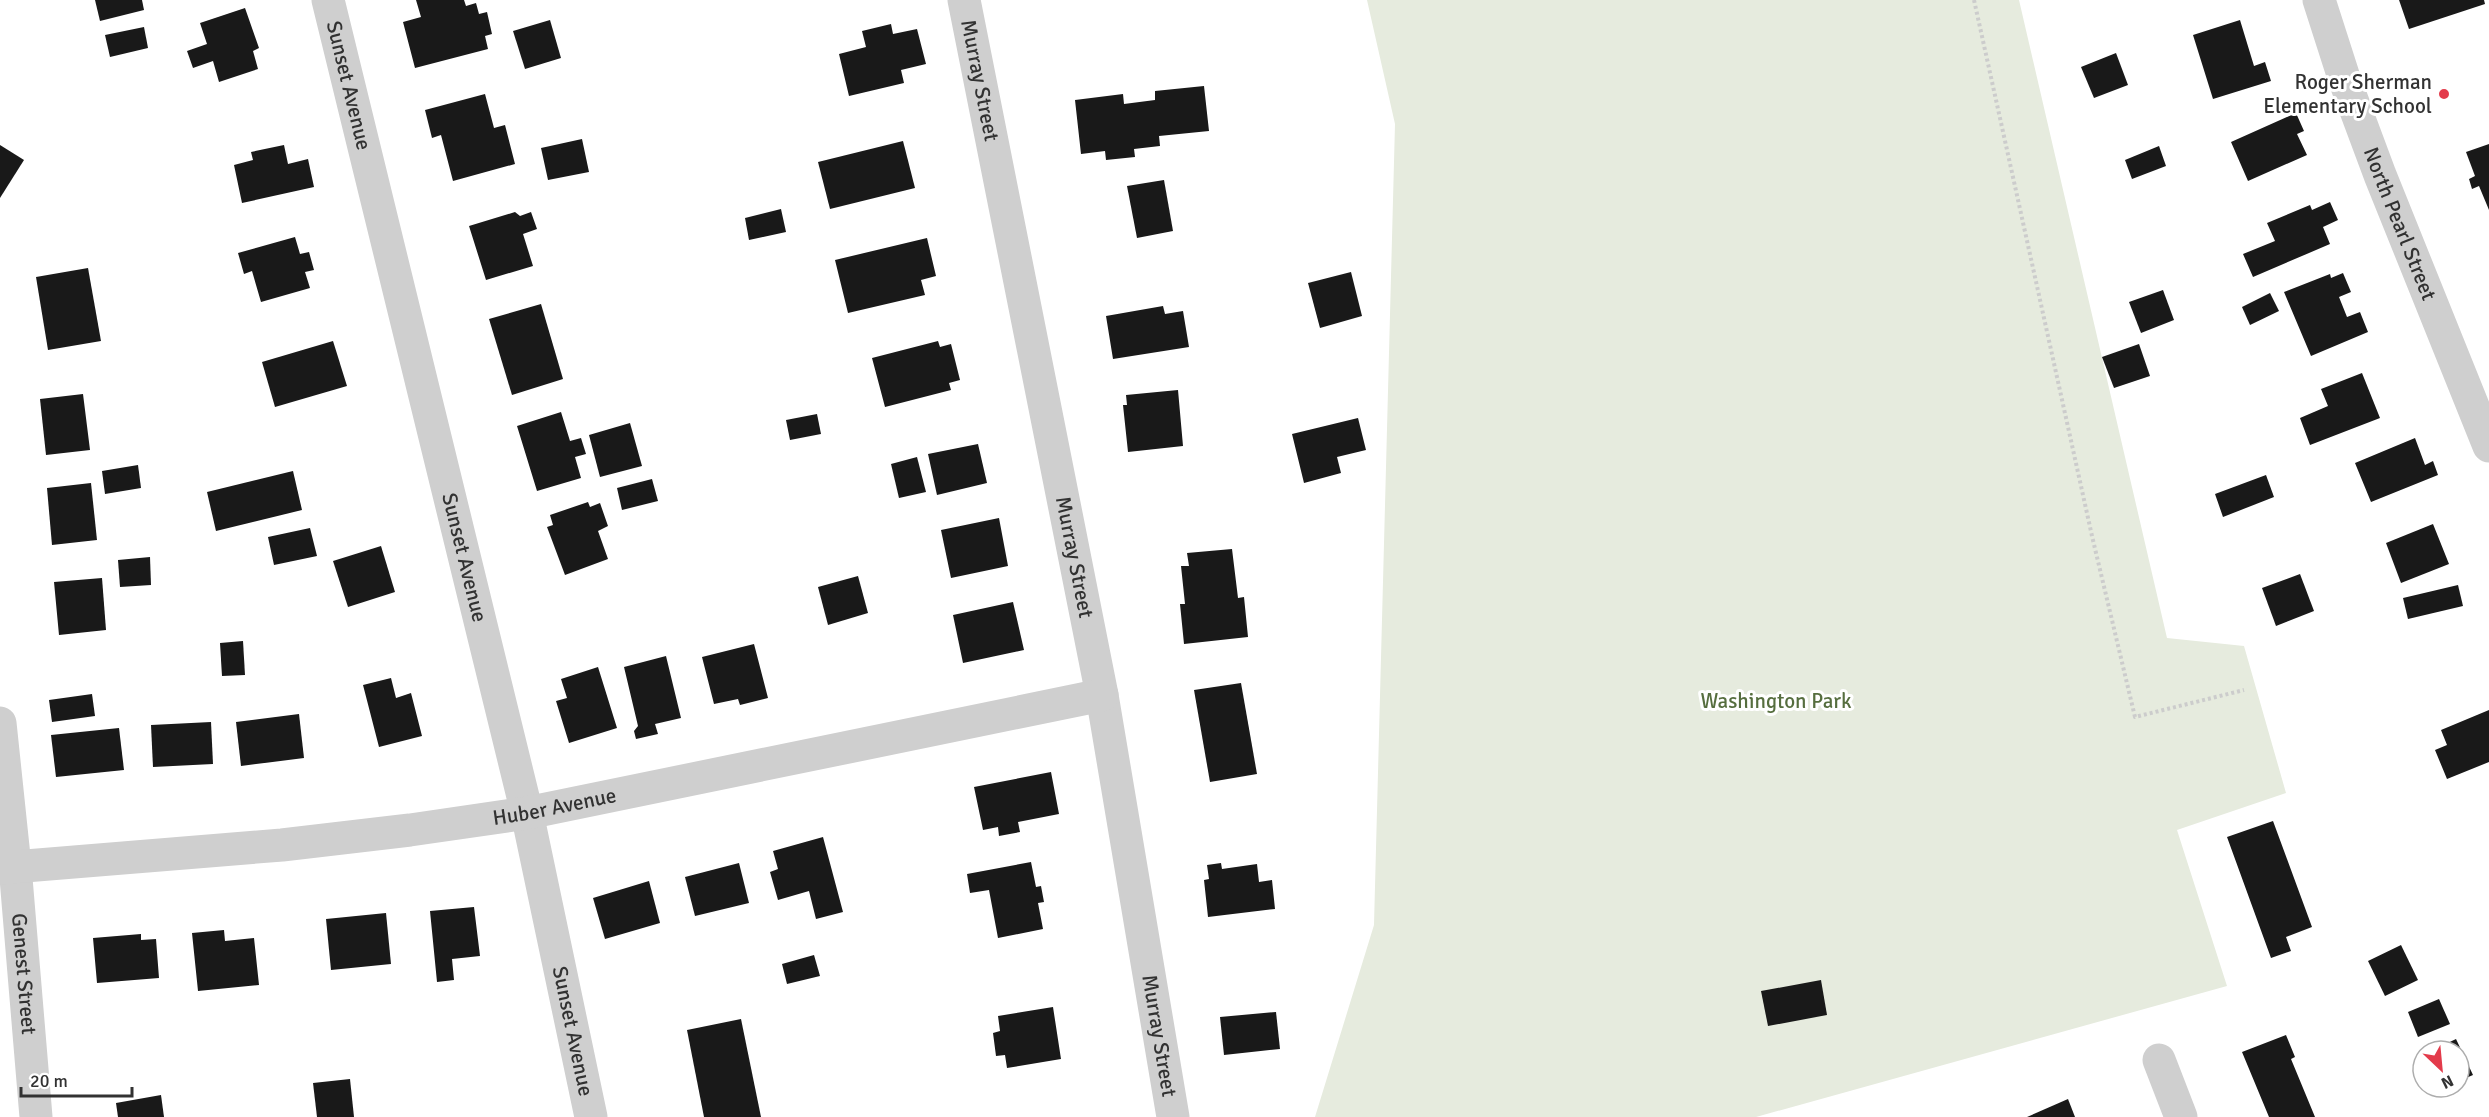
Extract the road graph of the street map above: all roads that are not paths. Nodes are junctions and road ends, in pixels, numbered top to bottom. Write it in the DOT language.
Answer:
graph roads {
  1 [pos="328,0"];
  2 [pos="964,0"];
  3 [pos="2319,0"];
  4 [pos="2489,446"];
  5 [pos="1102,695"];
  6 [pos="0,723"];
  7 [pos="527,813"];
  8 [pos="8,867"];
  9 [pos="2158,1060"];
  10 [pos="36,1117"];
  11 [pos="591,1117"];
  12 [pos="1173,1117"];
  13 [pos="2181,1117"];
  1 -- 7 [label="street, Sunset Avenue"];
  2 -- 5 [label="street, Murray Street"];
  3 -- 4 [label="street, North Pearl Street"];
  5 -- 7 [label="street, Huber Avenue"];
  5 -- 12 [label="street, Murray Street"];
  6 -- 8 [label="street, Genest Street"];
  7 -- 8 [label="street, Huber Avenue"];
  7 -- 11 [label="street, Sunset Avenue"];
  8 -- 10 [label="street, Genest Street"];
  9 -- 13 [label="street"];
}
